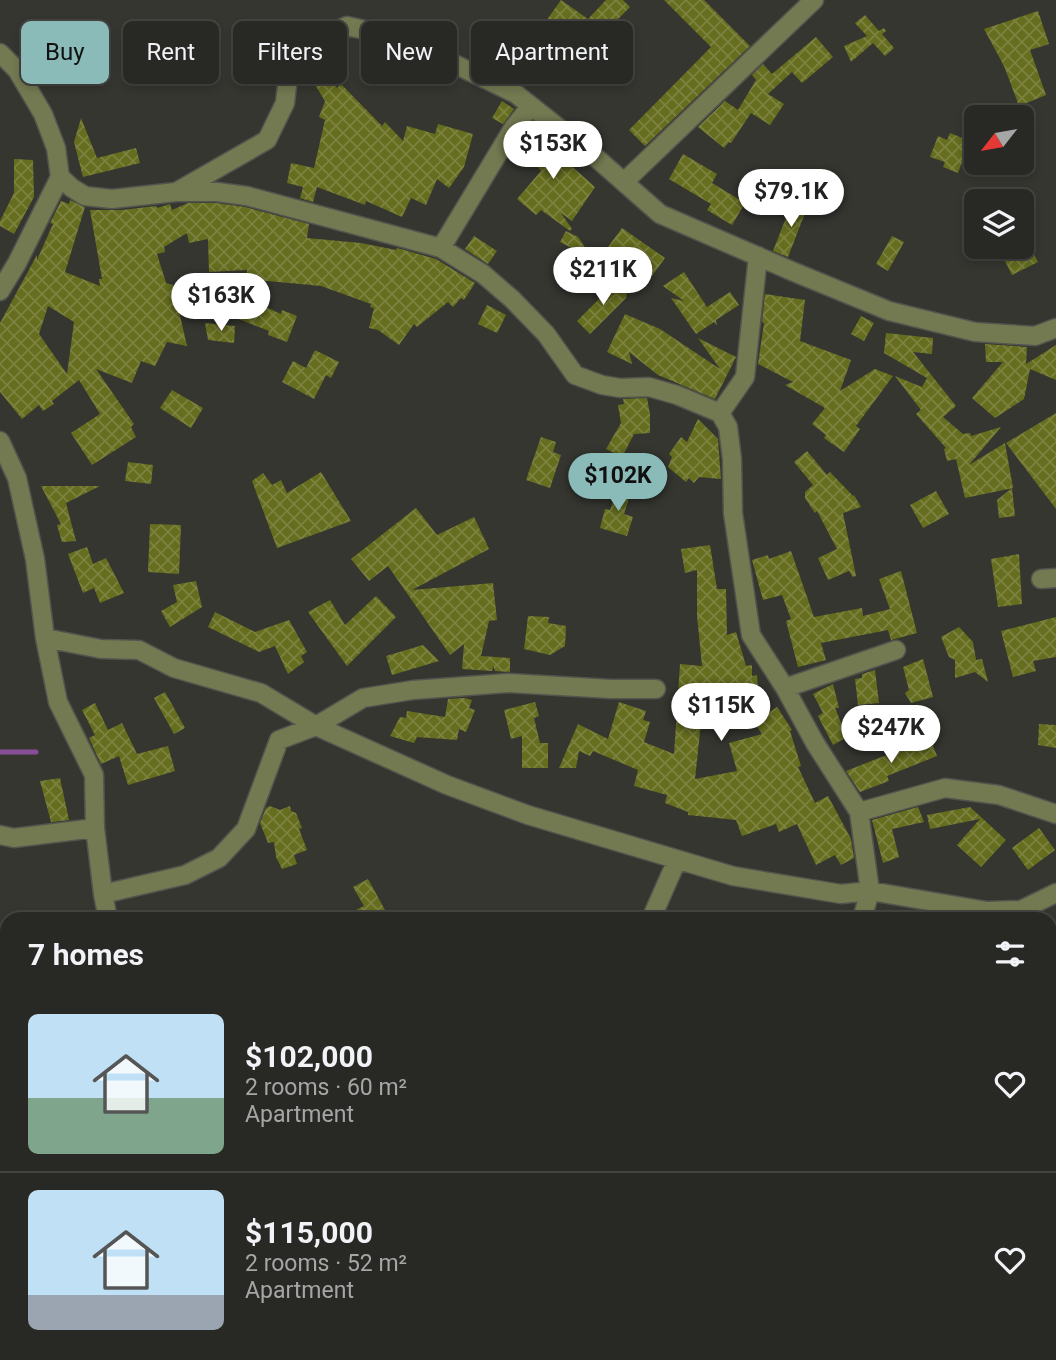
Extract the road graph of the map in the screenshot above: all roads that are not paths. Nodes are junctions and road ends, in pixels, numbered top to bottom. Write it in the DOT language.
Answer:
graph roads {
  1 [pos="814,0"];
  2 [pos="0,53"];
  3 [pos="531,106"];
  4 [pos="60,177"];
  5 [pos="624,182"];
  6 [pos="176,192"];
  7 [pos="441,248"];
  8 [pos="758,256"];
  9 [pos="0,292"];
  10 [pos="1056,328"];
  11 [pos="720,412"];
  12 [pos="0,441"];
  13 [pos="45,638"];
  14 [pos="896,650"];
  15 [pos="785,688"];
  16 [pos="656,689"];
  17 [pos="316,726"];
  18 [pos="859,812"];
  19 [pos="1056,814"];
  20 [pos="94,828"];
  21 [pos="0,835"];
  22 [pos="677,860"];
  23 [pos="870,891"];
  24 [pos="1056,893"];
  25 [pos="103,894"];
  26 [pos="107,912"];
  27 [pos="654,912"];
  28 [pos="864,912"];
  1 -- 5 [label="street"];
  2 -- 4 [label="street"];
  3 -- 5 [label="street"];
  3 -- 6 [label="street"];
  3 -- 7 [label="street"];
  4 -- 6 [label="street"];
  4 -- 9 [label="street"];
  5 -- 8 [label="street"];
  6 -- 7 [label="street"];
  7 -- 11 [label="street"];
  8 -- 10 [label="street"];
  8 -- 11 [label="street"];
  11 -- 15 [label="street"];
  12 -- 13 [label="street"];
  13 -- 17 [label="street"];
  13 -- 20 [label="street"];
  14 -- 15 [label="street"];
  15 -- 18 [label="street"];
  16 -- 17 [label="street"];
  17 -- 22 [label="street"];
  17 -- 25 [label="street"];
  18 -- 19 [label="street"];
  18 -- 23 [label="street"];
  20 -- 21 [label="street"];
  20 -- 25 [label="street"];
  22 -- 23 [label="street"];
  22 -- 27 [label="street"];
  23 -- 24 [label="street"];
  23 -- 28 [label="street"];
  25 -- 26 [label="street"];
}
